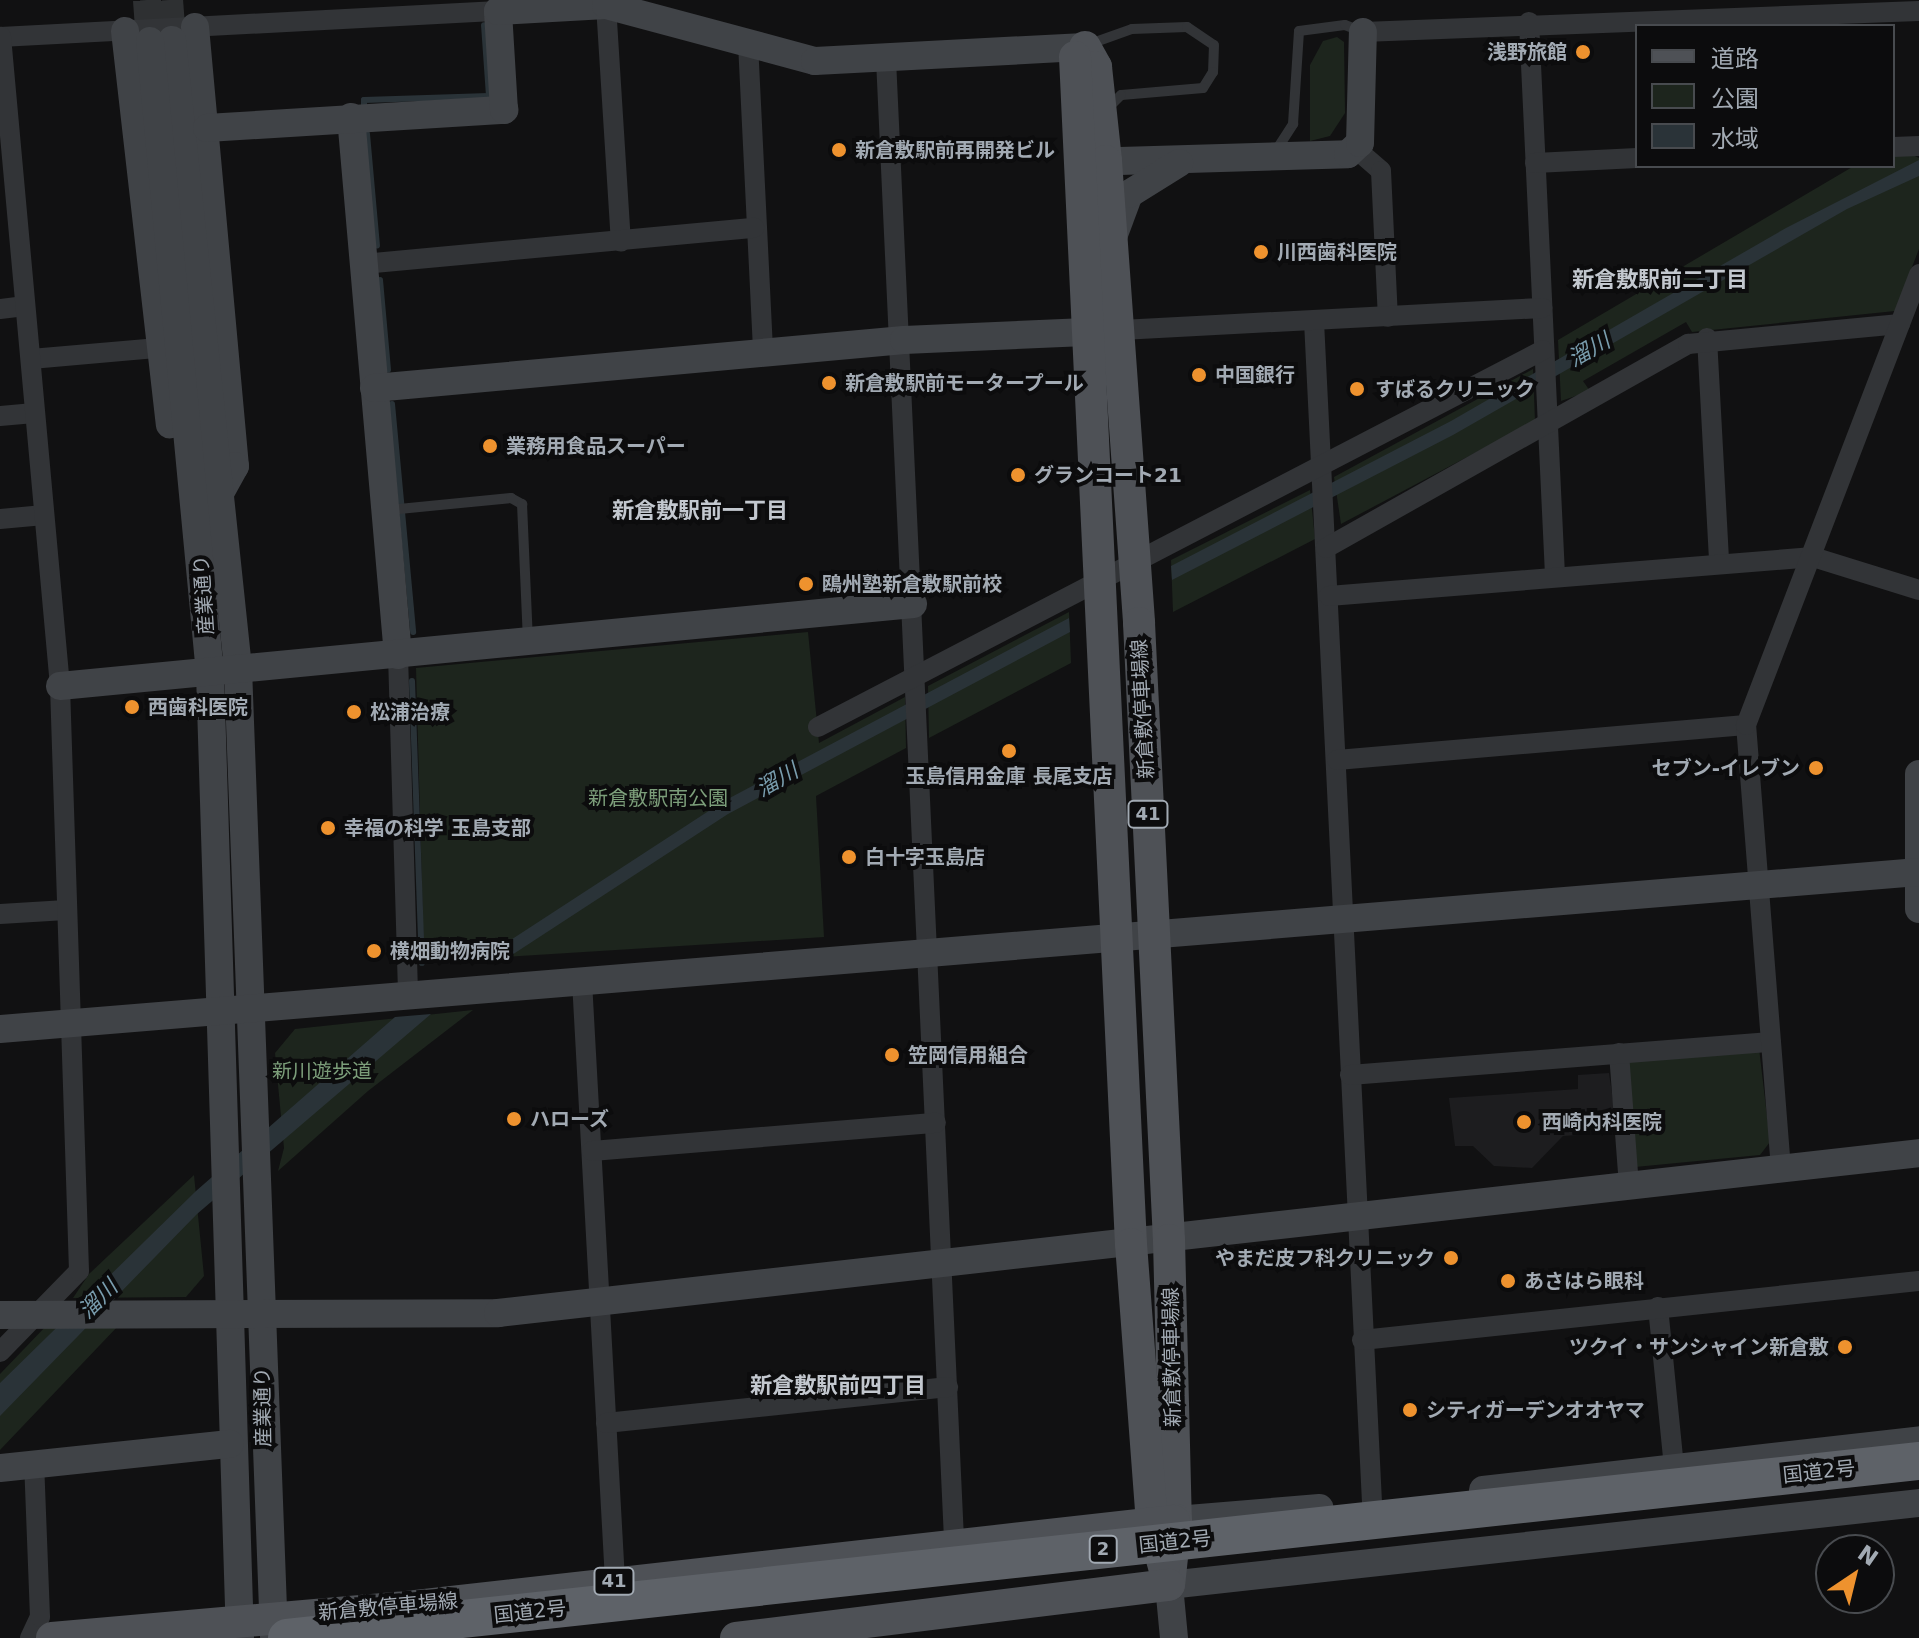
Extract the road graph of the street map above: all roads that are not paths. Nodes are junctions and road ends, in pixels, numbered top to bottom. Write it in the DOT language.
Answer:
graph roads {
  1 [pos="606,5"];
  2 [pos="1677,10"];
  3 [pos="498,11"];
  4 [pos="1919,11"];
  5 [pos="1529,22"];
  6 [pos="1363,32"];
  7 [pos="161,35"];
  8 [pos="0,37"];
  9 [pos="748,43"];
  10 [pos="1080,48"];
  11 [pos="886,59"];
  12 [pos="351,117"];
  13 [pos="1102,123"];
  14 [pos="207,128"];
  15 [pos="1919,146"];
  16 [pos="1895,147"];
  17 [pos="1356,149"];
  18 [pos="1269,155"];
  19 [pos="1195,158"];
  20 [pos="1635,158"];
  21 [pos="1094,162"];
  22 [pos="1535,163"];
  23 [pos="8,202"];
  24 [pos="754,228"];
  25 [pos="1113,237"];
  26 [pos="621,242"];
  27 [pos="363,264"];
  28 [pos="1919,274"];
  29 [pos="25,306"];
  30 [pos="1542,308"];
  31 [pos="0,309"];
  32 [pos="1388,317"];
  33 [pos="1314,321"];
  34 [pos="1900,324"];
  35 [pos="1106,331"];
  36 [pos="1707,338"];
  37 [pos="904,340"];
  38 [pos="156,348"];
  39 [pos="763,353"];
  40 [pos="1544,357"];
  41 [pos="31,359"];
  42 [pos="374,388"];
  43 [pos="34,413"];
  44 [pos="0,416"];
  45 [pos="1547,427"];
  46 [pos="1322,476"];
  47 [pos="208,499"];
  48 [pos="395,509"];
  49 [pos="44,515"];
  50 [pos="0,519"];
  51 [pos="1326,548"];
  52 [pos="1813,557"];
  53 [pos="1135,560"];
  54 [pos="1719,562"];
  55 [pos="1555,576"];
  56 [pos="1101,579"];
  57 [pos="1919,590"];
  58 [pos="1329,596"];
  59 [pos="913,604"];
  60 [pos="528,643"];
  61 [pos="398,655"];
  62 [pos="238,668"];
  63 [pos="210,673"];
  64 [pos="917,685"];
  65 [pos="60,686"];
  66 [pos="1746,725"];
  67 [pos="818,727"];
  68 [pos="1337,760"];
  69 [pos="1919,774"];
  70 [pos="1918,872"];
  71 [pos="1761,881"];
  72 [pos="1919,909"];
  73 [pos="66,910"];
  74 [pos="0,914"];
  75 [pos="1345,915"];
  76 [pos="1153,935"];
  77 [pos="1117,938"];
  78 [pos="928,951"];
  79 [pos="582,981"];
  80 [pos="408,994"];
  81 [pos="249,1009"];
  82 [pos="218,1011"];
  83 [pos="71,1023"];
  84 [pos="0,1029"];
  85 [pos="1771,1042"];
  86 [pos="1619,1053"];
  87 [pos="1350,1075"];
  88 [pos="936,1123"];
  89 [pos="592,1151"];
  90 [pos="1919,1153"];
  91 [pos="1781,1169"];
  92 [pos="1629,1186"];
  93 [pos="1357,1215"];
  94 [pos="1169,1240"];
  95 [pos="1131,1244"];
  96 [pos="942,1262"];
  97 [pos="1919,1281"];
  98 [pos="597,1302"];
  99 [pos="1658,1307"];
  100 [pos="48,1314"];
  101 [pos="227,1314"];
  102 [pos="260,1314"];
  103 [pos="0,1315"];
  104 [pos="1362,1340"];
  105 [pos="0,1352"];
  106 [pos="948,1387"];
  107 [pos="606,1423"];
  108 [pos="1919,1440"];
  109 [pos="230,1444"];
  110 [pos="1762,1457"];
  111 [pos="1919,1461"];
  112 [pos="34,1464"];
  113 [pos="1674,1466"];
  114 [pos="0,1468"];
  115 [pos="1919,1473"];
  116 [pos="1919,1503"];
  117 [pos="1372,1504"];
  118 [pos="1164,1522"];
  119 [pos="954,1540"];
  120 [pos="615,1581"];
  121 [pos="1169,1585"];
  122 [pos="239,1628"];
  123 [pos="278,1631"];
  124 [pos="815,1633"];
  125 [pos="30,1638"];
  126 [pos="52,1638"];
  127 [pos="736,1638"];
  128 [pos="1174,1638"];
  1 -- 3 [label="street"];
  1 -- 9 [label="street"];
  1 -- 26 [label="street"];
  2 -- 4 [label="street"];
  2 -- 5 [label="street"];
  3 -- 7 [label="street"];
  3 -- 12 [label="street"];
  5 -- 6 [label="street"];
  5 -- 22 [label="street"];
  6 -- 17 [label="street"];
  6 -- 18 [label="lane"];
  7 -- 8 [label="street"];
  7 -- 14 [label="street"];
  7 -- 38 [label="street"];
  7 -- 47 [label="street, 産業通り"];
  8 -- 23 [label="street"];
  9 -- 11 [label="street"];
  9 -- 24 [label="street"];
  10 -- 11 [label="street"];
  10 -- 13 [label="main road, 新倉敷停車場線 / 41"];
  10 -- 13 [label="lane"];
  10 -- 21 [label="main road, 新倉敷停車場線 / 41"];
  11 -- 37 [label="street"];
  12 -- 14 [label="street"];
  12 -- 27 [label="street"];
  13 -- 21 [label="main road, 新倉敷停車場線 / 41"];
  14 -- 47 [label="street"];
  15 -- 16 [label="street"];
  17 -- 18 [label="street"];
  17 -- 32 [label="street"];
  18 -- 19 [label="street"];
  19 -- 21 [label="street"];
  19 -- 25 [label="street"];
  20 -- 22 [label="street"];
  21 -- 25 [label="main road, 新倉敷停車場線 / 41"];
  21 -- 35 [label="main road, 新倉敷停車場線 / 41"];
  22 -- 30 [label="street"];
  23 -- 29 [label="street"];
  24 -- 26 [label="street"];
  24 -- 39 [label="street"];
  25 -- 35 [label="main road, 新倉敷停車場線 / 41"];
  26 -- 27 [label="street"];
  27 -- 42 [label="street"];
  28 -- 34 [label="street"];
  29 -- 31 [label="street"];
  29 -- 41 [label="street"];
  30 -- 32 [label="street"];
  30 -- 40 [label="street"];
  32 -- 33 [label="street"];
  33 -- 35 [label="street"];
  33 -- 46 [label="street"];
  34 -- 36 [label="street"];
  34 -- 52 [label="street"];
  35 -- 37 [label="street"];
  35 -- 53 [label="main road, 新倉敷停車場線 / 41"];
  35 -- 56 [label="main road, 新倉敷停車場線 / 41"];
  36 -- 45 [label="street"];
  36 -- 54 [label="street"];
  37 -- 39 [label="street"];
  37 -- 59 [label="street"];
  38 -- 41 [label="street"];
  38 -- 47 [label="street"];
  39 -- 42 [label="street"];
  40 -- 45 [label="street"];
  40 -- 46 [label="street"];
  41 -- 43 [label="street"];
  42 -- 48 [label="street"];
  43 -- 44 [label="street"];
  43 -- 49 [label="street"];
  45 -- 51 [label="street"];
  45 -- 55 [label="street"];
  46 -- 51 [label="street"];
  46 -- 53 [label="street"];
  47 -- 62 [label="street, 産業通り"];
  47 -- 63 [label="street, 産業通り"];
  48 -- 60 [label="lane"];
  48 -- 61 [label="street"];
  49 -- 50 [label="street"];
  49 -- 65 [label="street"];
  51 -- 58 [label="street"];
  52 -- 54 [label="street"];
  52 -- 57 [label="street"];
  52 -- 66 [label="street"];
  53 -- 56 [label="street"];
  53 -- 76 [label="main road, 新倉敷停車場線 / 41"];
  54 -- 55 [label="street"];
  55 -- 58 [label="street"];
  56 -- 64 [label="street"];
  56 -- 77 [label="main road, 新倉敷停車場線 / 41"];
  58 -- 68 [label="street"];
  59 -- 60 [label="street"];
  59 -- 64 [label="street"];
  60 -- 61 [label="street"];
  61 -- 62 [label="street"];
  61 -- 80 [label="street"];
  62 -- 63 [label="street"];
  62 -- 81 [label="street, 産業通り"];
  63 -- 65 [label="street"];
  63 -- 82 [label="street, 産業通り"];
  64 -- 67 [label="street"];
  64 -- 78 [label="street"];
  65 -- 73 [label="street"];
  66 -- 68 [label="street"];
  66 -- 71 [label="street"];
  68 -- 75 [label="street"];
  69 -- 70 [label="street"];
  70 -- 71 [label="street"];
  70 -- 72 [label="street"];
  71 -- 75 [label="street"];
  71 -- 85 [label="street"];
  73 -- 74 [label="street"];
  73 -- 83 [label="street"];
  75 -- 76 [label="street"];
  75 -- 87 [label="street"];
  76 -- 77 [label="street"];
  76 -- 94 [label="main road, 新倉敷停車場線 / 41"];
  77 -- 78 [label="street"];
  77 -- 95 [label="main road, 新倉敷停車場線 / 41"];
  78 -- 79 [label="street"];
  78 -- 88 [label="street"];
  79 -- 80 [label="street"];
  79 -- 89 [label="street"];
  80 -- 81 [label="street"];
  81 -- 82 [label="street"];
  81 -- 102 [label="street, 産業通り"];
  82 -- 83 [label="street"];
  82 -- 101 [label="street, 産業通り"];
  83 -- 84 [label="street"];
  83 -- 100 [label="street"];
  85 -- 86 [label="street"];
  85 -- 91 [label="street"];
  86 -- 87 [label="street"];
  86 -- 92 [label="street"];
  87 -- 93 [label="street"];
  88 -- 89 [label="street"];
  88 -- 96 [label="street"];
  89 -- 98 [label="street"];
  90 -- 91 [label="street"];
  91 -- 92 [label="street"];
  92 -- 93 [label="street"];
  93 -- 94 [label="street"];
  93 -- 104 [label="street"];
  94 -- 95 [label="street"];
  94 -- 118 [label="main road, 新倉敷停車場線 / 41"];
  95 -- 96 [label="street"];
  95 -- 118 [label="main road, 新倉敷停車場線 / 41"];
  96 -- 98 [label="street"];
  96 -- 106 [label="street"];
  97 -- 99 [label="street"];
  98 -- 102 [label="street"];
  98 -- 107 [label="street"];
  99 -- 104 [label="street"];
  99 -- 113 [label="street"];
  100 -- 101 [label="street"];
  100 -- 103 [label="street"];
  100 -- 105 [label="street"];
  101 -- 102 [label="street"];
  101 -- 109 [label="street, 産業通り"];
  102 -- 123 [label="street, 産業通り"];
  104 -- 117 [label="street"];
  106 -- 107 [label="street"];
  106 -- 119 [label="street"];
  107 -- 120 [label="street"];
  108 -- 110 [label="street"];
  109 -- 112 [label="street"];
  109 -- 122 [label="street, 産業通り"];
  110 -- 113 [label="street"];
  110 -- 115 [label="street"];
  111 -- 123 [label="highway, 国道2号 / 2, bridge"];
  112 -- 114 [label="street"];
  112 -- 125 [label="street"];
  113 -- 117 [label="street"];
  116 -- 121 [label="street"];
  117 -- 118 [label="street"];
  118 -- 119 [label="main road, 新倉敷停車場線 / 41"];
  118 -- 121 [label="main road, 新倉敷停車場線 / 41"];
  119 -- 120 [label="main road, 新倉敷停車場線 / 41"];
  120 -- 123 [label="main road, 新倉敷停車場線 / 41"];
  121 -- 124 [label="main road"];
  121 -- 128 [label="street"];
  122 -- 123 [label="main road, 新倉敷停車場線 / 41"];
  122 -- 126 [label="main road, 新倉敷停車場線 / 41"];
  124 -- 127 [label="main road"];
}
